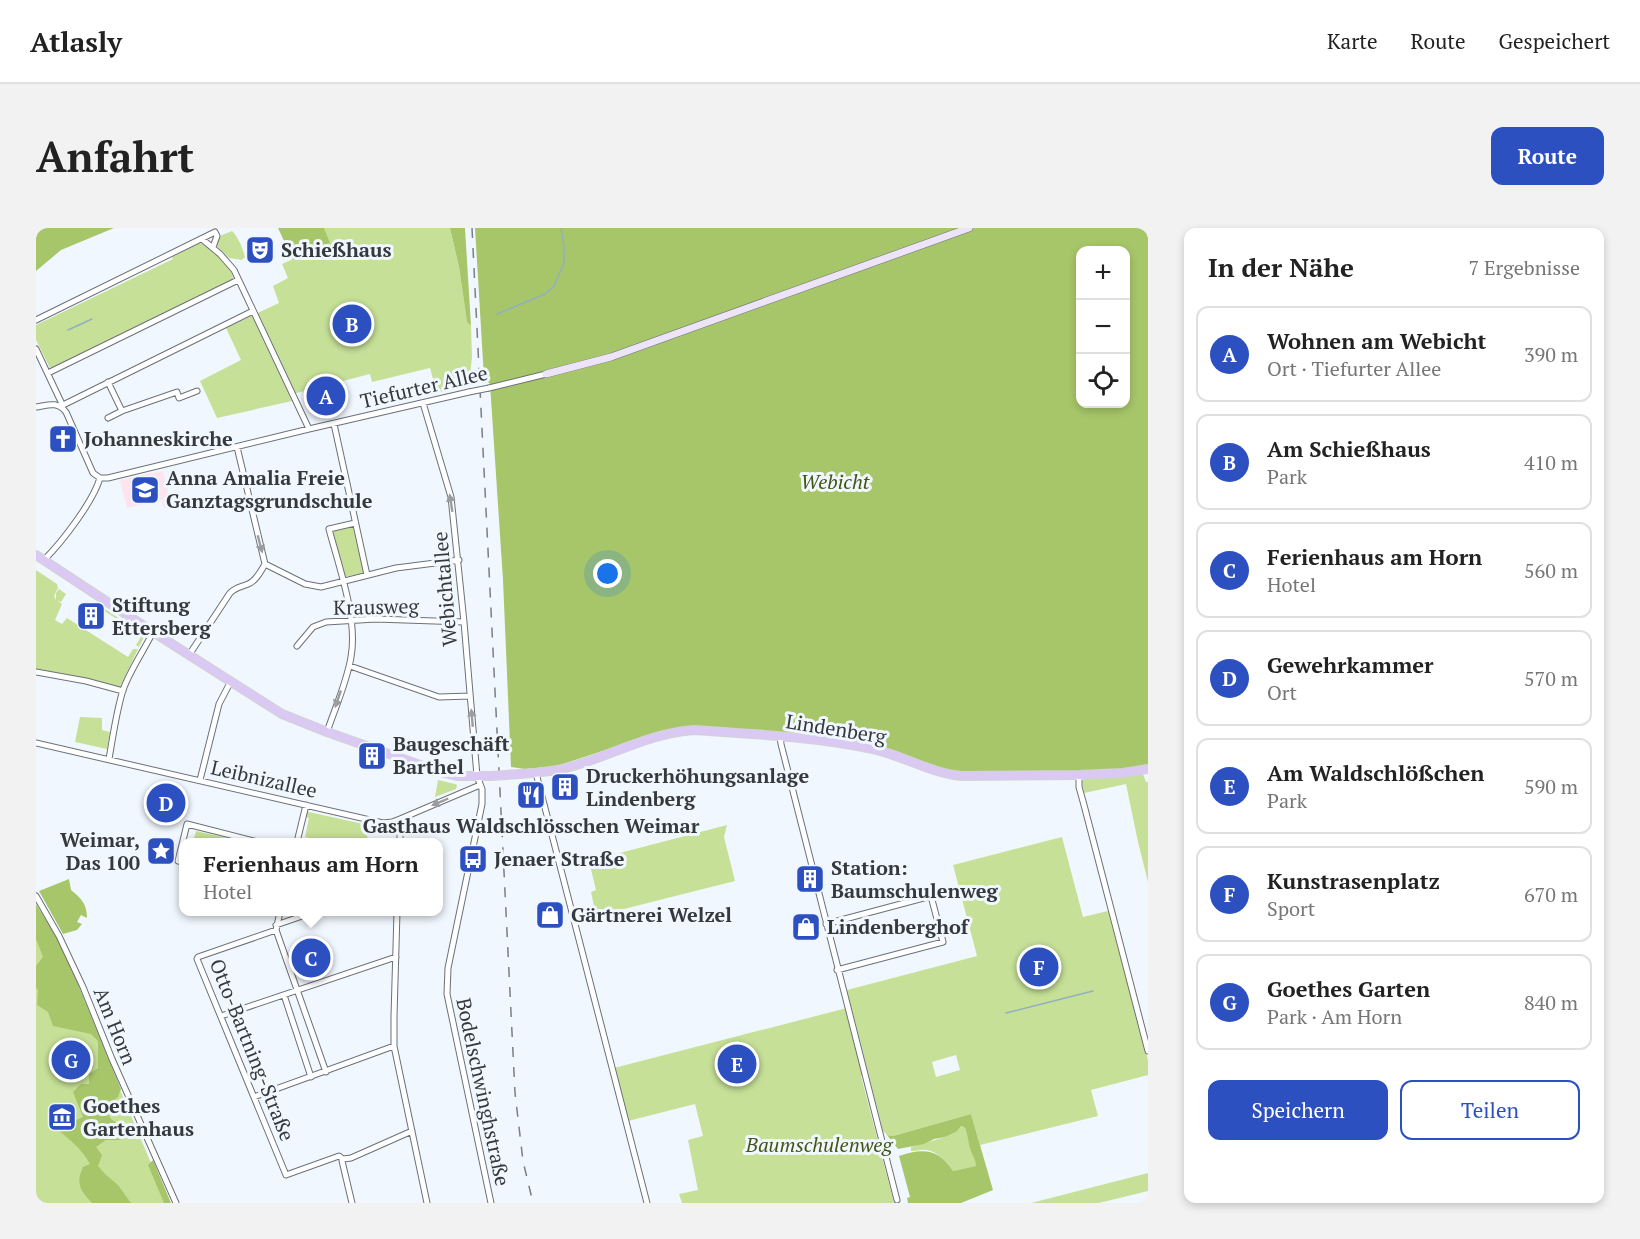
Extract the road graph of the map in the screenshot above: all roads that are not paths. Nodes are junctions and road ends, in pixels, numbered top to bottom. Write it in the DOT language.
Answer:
graph roads {
  1 [pos="969,228"];
  2 [pos="202,239"];
  3 [pos="213,247"];
  4 [pos="238,280"];
  5 [pos="253,311"];
  6 [pos="36,320"];
  7 [pos="36,349"];
  8 [pos="48,373"];
  9 [pos="546,374"];
  10 [pos="108,382"];
  11 [pos="197,391"];
  12 [pos="423,403"];
  13 [pos="62,405"];
  14 [pos="36,407"];
  15 [pos="122,411"];
  16 [pos="108,418"];
  17 [pos="334,423"];
  18 [pos="309,429"];
  19 [pos="237,447"];
  20 [pos="100,478"];
  21 [pos="355,523"];
  22 [pos="36,555"];
  23 [pos="44,560"];
  24 [pos="459,560"];
  25 [pos="265,564"];
  26 [pos="367,575"];
  27 [pos="342,581"];
  28 [pos="351,621"];
  29 [pos="464,622"];
  30 [pos="153,632"];
  31 [pos="297,646"];
  32 [pos="189,655"];
  33 [pos="350,666"];
  34 [pos="36,672"];
  35 [pos="231,681"];
  36 [pos="123,691"];
  37 [pos="470,696"];
  38 [pos="327,732"];
  39 [pos="780,736"];
  40 [pos="36,743"];
  41 [pos="109,759"];
  42 [pos="1148,770"];
  43 [pos="536,773"];
  44 [pos="1079,775"];
  45 [pos="201,780"];
  46 [pos="478,780"];
  47 [pos="306,805"];
  48 [pos="400,819"];
  49 [pos="184,838"];
  50 [pos="239,838"];
  51 [pos="298,838"];
  52 [pos="400,838"];
  53 [pos="36,896"];
  54 [pos="279,916"];
  55 [pos="305,916"];
  56 [pos="398,916"];
  57 [pos="826,924"];
  58 [pos="276,927"];
  59 [pos="396,957"];
  60 [pos="837,970"];
  61 [pos="297,990"];
  62 [pos="284,994"];
  63 [pos="221,1016"];
  64 [pos="394,1046"];
  65 [pos="1148,1051"];
  66 [pos="326,1072"];
  67 [pos="311,1077"];
  68 [pos="254,1097"];
  69 [pos="412,1131"];
  70 [pos="343,1159"];
  71 [pos="897,1200"];
  72 [pos="176,1203"];
  73 [pos="352,1203"];
  74 [pos="427,1203"];
  75 [pos="491,1203"];
  76 [pos="647,1203"];
  1 -- 9 [label="street"];
  2 -- 3 [label="street"];
  2 -- 3 [label="street"];
  2 -- 6 [label="street"];
  3 -- 4 [label="street"];
  4 -- 5 [label="street"];
  4 -- 8 [label="street"];
  5 -- 10 [label="street"];
  5 -- 18 [label="street"];
  7 -- 8 [label="street"];
  8 -- 13 [label="street"];
  9 -- 12 [label="street, Tiefurter Allee, bridge"];
  10 -- 13 [label="street"];
  10 -- 15 [label="street"];
  11 -- 15 [label="street"];
  12 -- 17 [label="street, Tiefurter Allee"];
  24 -- 12 [label="street, Webichtallee, one-way"];
  13 -- 14 [label="street"];
  13 -- 20 [label="street"];
  15 -- 16 [label="street"];
  17 -- 18 [label="street, Tiefurter Allee"];
  17 -- 21 [label="street"];
  18 -- 19 [label="street, Tiefurter Allee"];
  19 -- 20 [label="street, Tiefurter Allee"];
  19 -- 25 [label="street, one-way"];
  20 -- 23 [label="street"];
  21 -- 26 [label="street"];
  21 -- 27 [label="street"];
  22 -- 23 [label="main road"];
  23 -- 30 [label="main road"];
  24 -- 26 [label="street"];
  24 -- 29 [label="street, Webichtallee"];
  25 -- 27 [label="street"];
  25 -- 32 [label="street"];
  26 -- 27 [label="street"];
  27 -- 28 [label="street"];
  28 -- 29 [label="street, Krausweg"];
  28 -- 31 [label="street, Krausweg"];
  28 -- 33 [label="street"];
  29 -- 37 [label="street, Webichtallee"];
  30 -- 32 [label="main road"];
  30 -- 36 [label="street"];
  32 -- 35 [label="main road"];
  33 -- 37 [label="street"];
  33 -- 38 [label="street, one-way"];
  34 -- 36 [label="street"];
  35 -- 38 [label="main road"];
  35 -- 45 [label="street"];
  36 -- 41 [label="street"];
  46 -- 37 [label="street, Webichtallee, one-way"];
  38 -- 46 [label="main road"];
  39 -- 43 [label="main road, Lindenberg"];
  39 -- 44 [label="main road, Lindenberg"];
  39 -- 57 [label="street"];
  40 -- 41 [label="street, Leibnizallee"];
  41 -- 45 [label="street, Leibnizallee"];
  42 -- 44 [label="main road, Lindenberg"];
  43 -- 46 [label="main road, bridge"];
  43 -- 76 [label="street"];
  44 -- 65 [label="street"];
  45 -- 47 [label="street, Leibnizallee"];
  46 -- 48 [label="street, Leibnizallee, one-way"];
  46 -- 75 [label="street, Bodelschwinghstraße"];
  47 -- 48 [label="street, Leibnizallee"];
  47 -- 51 [label="street"];
  48 -- 52 [label="street"];
  49 -- 50 [label="street"];
  53 -- 72 [label="street, Am Horn"];
  54 -- 58 [label="street"];
  55 -- 58 [label="street"];
  56 -- 59 [label="street"];
  57 -- 60 [label="street"];
  57 -- 60 [label="street"];
  58 -- 61 [label="street"];
  58 -- 63 [label="street, Otto-Bartning-Straße"];
  59 -- 61 [label="street"];
  59 -- 64 [label="street"];
  60 -- 71 [label="street"];
  61 -- 62 [label="street"];
  61 -- 66 [label="street"];
  62 -- 63 [label="street"];
  62 -- 67 [label="street"];
  63 -- 68 [label="street, Otto-Bartning-Straße"];
  64 -- 66 [label="street"];
  64 -- 69 [label="street"];
  66 -- 67 [label="street"];
  67 -- 68 [label="street"];
  68 -- 70 [label="street, Otto-Bartning-Straße"];
  69 -- 70 [label="street"];
  69 -- 74 [label="street"];
  70 -- 73 [label="street"];
}
